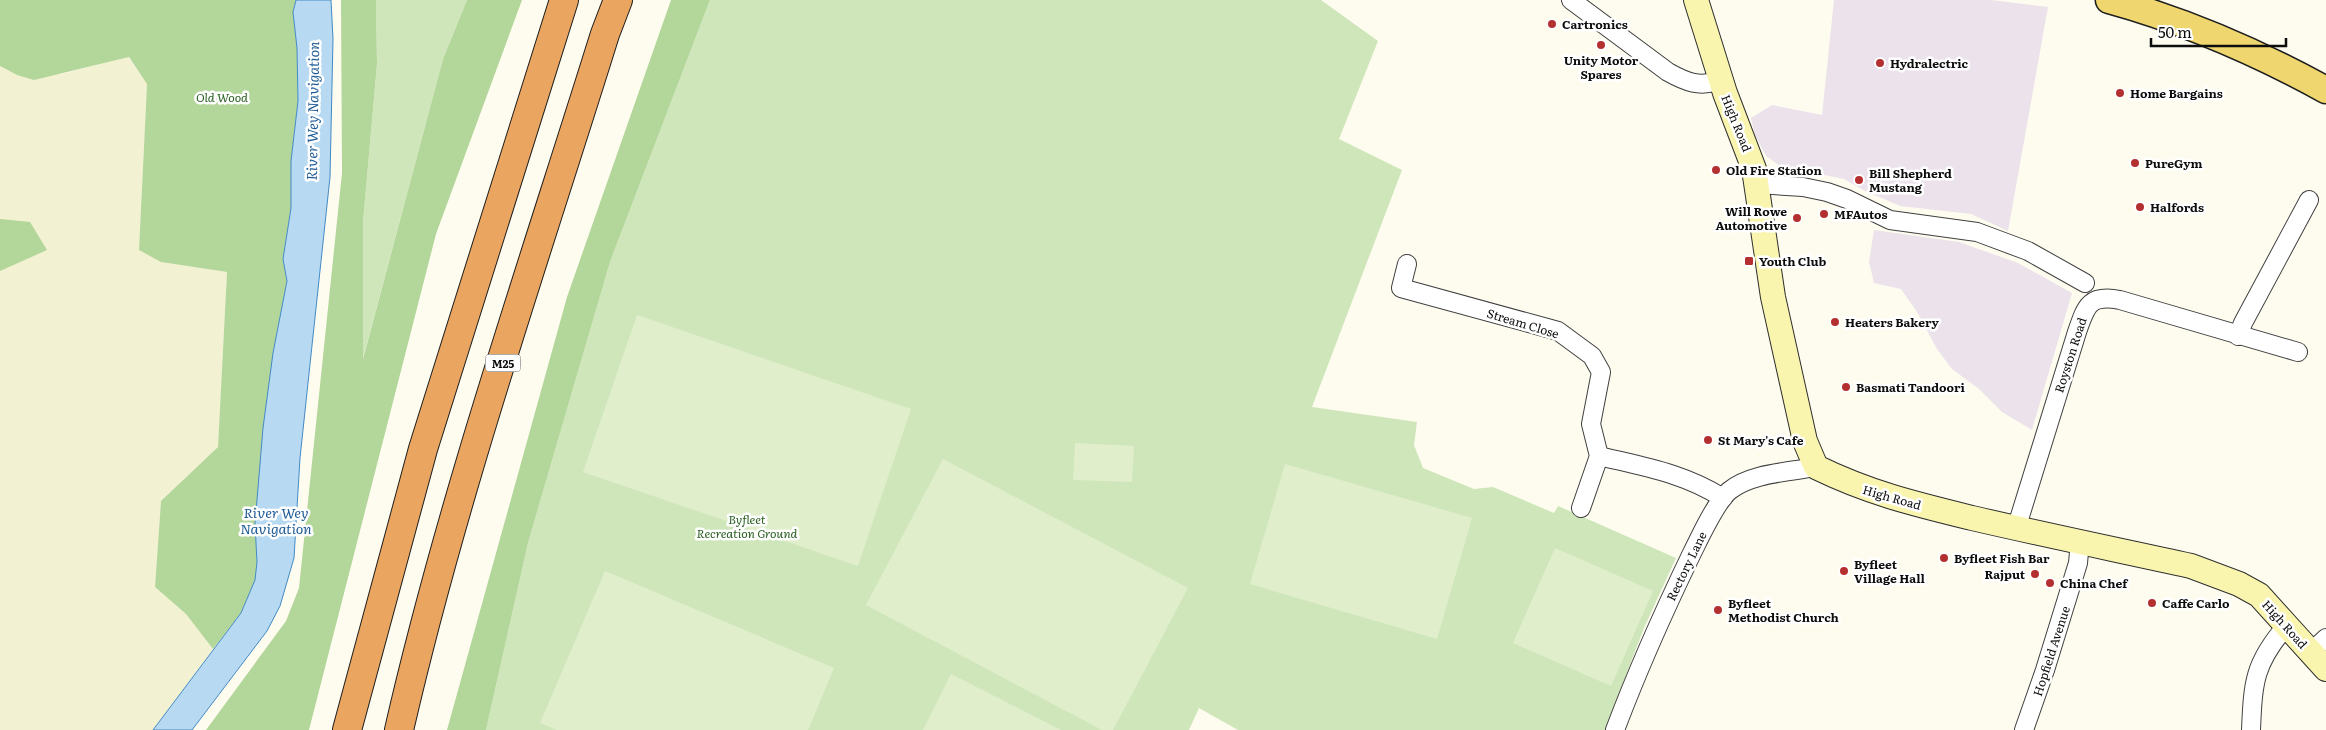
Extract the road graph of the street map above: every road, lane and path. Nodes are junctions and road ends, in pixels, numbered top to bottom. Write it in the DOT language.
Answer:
graph roads {
  1 [pos="564,0"];
  2 [pos="618,0"];
  3 [pos="1570,0"];
  4 [pos="1696,0"];
  5 [pos="1707,0"];
  6 [pos="2109,0"];
  7 [pos="1705,25"];
  8 [pos="1720,80"];
  9 [pos="2326,90"];
  10 [pos="1757,184"];
  11 [pos="2309,200"];
  12 [pos="1407,264"];
  13 [pos="2085,283"];
  14 [pos="2238,336"];
  15 [pos="2298,352"];
  16 [pos="1599,456"];
  17 [pos="1816,467"];
  18 [pos="1723,498"];
  19 [pos="1581,508"];
  20 [pos="2016,529"];
  21 [pos="2080,541"];
  22 [pos="2287,626"];
  23 [pos="2321,653"];
  24 [pos="347,730"];
  25 [pos="399,730"];
  26 [pos="1615,730"];
  27 [pos="2024,730"];
  28 [pos="2251,730"];
  1 -- 24 [label="highway"];
  2 -- 25 [label="highway, M25"];
  3 -- 8 [label="street, High Road"];
  4 -- 7 [label="street, High Road"];
  5 -- 7 [label="street, High Road"];
  6 -- 9 [label="main road"];
  7 -- 8 [label="street, High Road"];
  8 -- 10 [label="street, High Road"];
  10 -- 13 [label="street"];
  10 -- 17 [label="street, High Road"];
  11 -- 14 [label="street"];
  12 -- 16 [label="street, Stream Close"];
  14 -- 15 [label="street, Royston Road"];
  14 -- 20 [label="street, Royston Road"];
  16 -- 18 [label="street"];
  16 -- 19 [label="street"];
  17 -- 18 [label="street, Rectory Lane"];
  17 -- 20 [label="street, High Road"];
  18 -- 26 [label="street, Rectory Lane"];
  20 -- 21 [label="street, High Road"];
  21 -- 22 [label="street, High Road"];
  21 -- 27 [label="street, Hopfield Avenue"];
  22 -- 23 [label="street, High Road"];
  22 -- 28 [label="street"];
}
